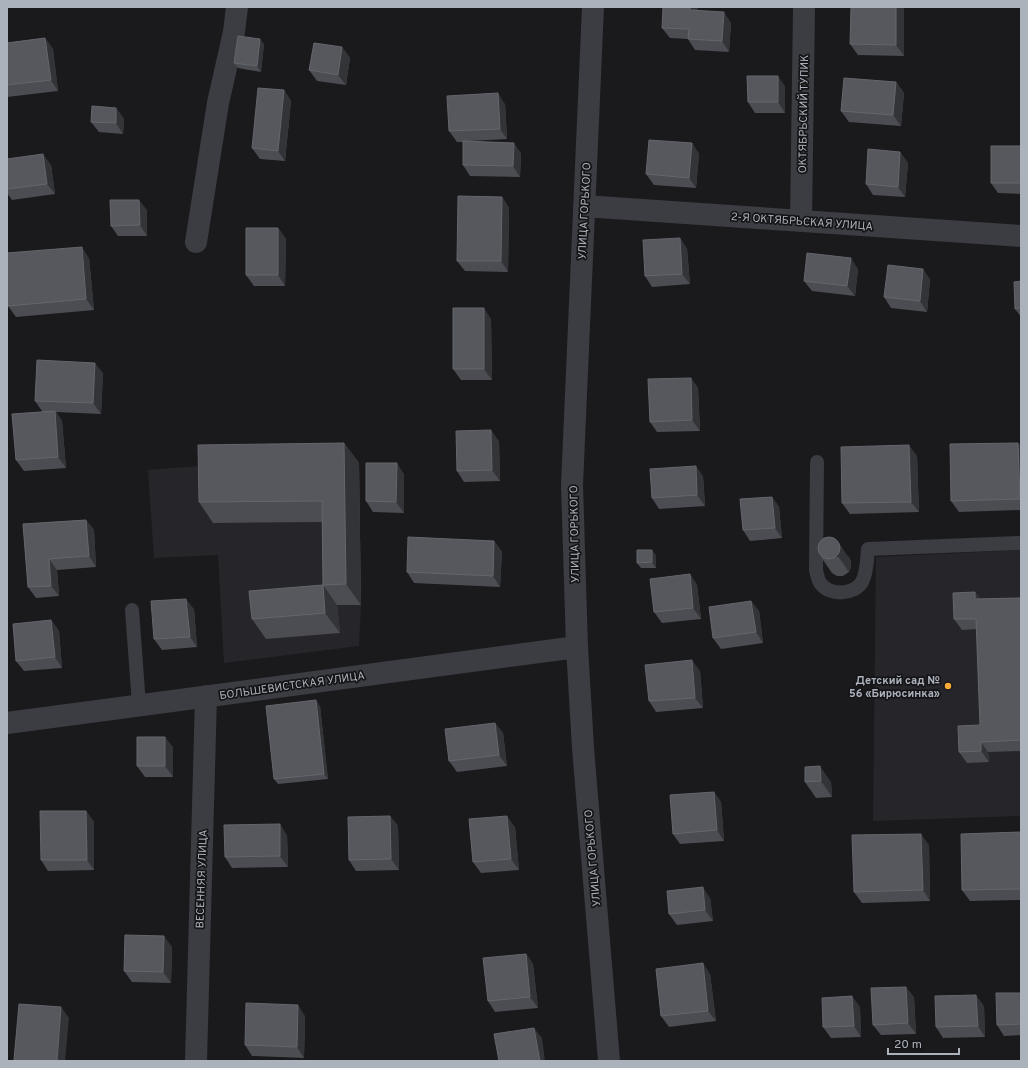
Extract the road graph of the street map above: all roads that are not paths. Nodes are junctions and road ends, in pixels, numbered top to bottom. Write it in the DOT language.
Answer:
graph roads {
  1 [pos="237,7"];
  2 [pos="593,7"];
  3 [pos="804,7"];
  4 [pos="584,206"];
  5 [pos="801,221"];
  6 [pos="1021,236"];
  7 [pos="196,242"];
  8 [pos="817,462"];
  9 [pos="1021,543"];
  10 [pos="132,610"];
  11 [pos="577,647"];
  12 [pos="206,696"];
  13 [pos="139,705"];
  14 [pos="7,723"];
  15 [pos="196,1061"];
  16 [pos="609,1061"];
  1 -- 7 [label="street"];
  2 -- 4 [label="street, УЛИЦА ГОРЬКОГО"];
  3 -- 5 [label="street, ОКТЯБРЬСКИЙ ТУПИК"];
  4 -- 5 [label="street, 2-Я ОКТЯБРЬСКАЯ УЛИЦА"];
  4 -- 11 [label="street, УЛИЦА ГОРЬКОГО"];
  5 -- 6 [label="street, 2-Я ОКТЯБРЬСКАЯ УЛИЦА"];
  8 -- 9 [label="lane"];
  10 -- 13 [label="lane"];
  11 -- 12 [label="street, БОЛЬШЕВИСТСКАЯ УЛИЦА"];
  11 -- 16 [label="street, УЛИЦА ГОРЬКОГО"];
  12 -- 13 [label="street, БОЛЬШЕВИСТСКАЯ УЛИЦА"];
  12 -- 15 [label="street, ВЕСЕННЯЯ УЛИЦА"];
  13 -- 14 [label="street, БОЛЬШЕВИСТСКАЯ УЛИЦА"];
}
